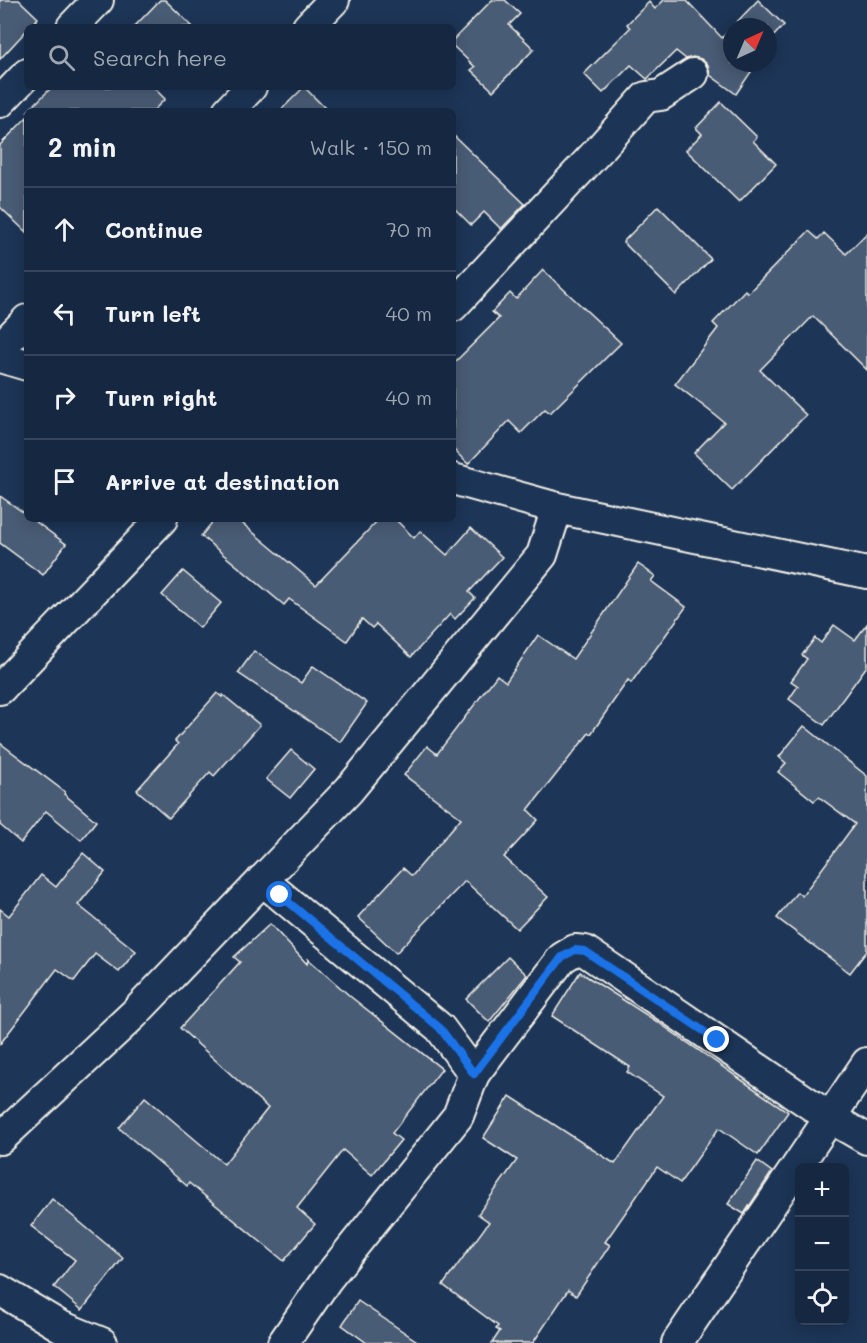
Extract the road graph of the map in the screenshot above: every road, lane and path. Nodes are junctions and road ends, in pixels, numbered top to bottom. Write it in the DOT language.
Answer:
graph roads {
  1 [pos="98,0"];
  2 [pos="334,0"];
  3 [pos="75,24"];
  4 [pos="311,24"];
  5 [pos="693,74"];
  6 [pos="24,77"];
  7 [pos="247,90"];
  8 [pos="0,102"];
  9 [pos="231,108"];
  10 [pos="456,303"];
  11 [pos="24,323"];
  12 [pos="0,348"];
  13 [pos="0,357"];
  14 [pos="24,364"];
  15 [pos="456,480"];
  16 [pos="557,508"];
  17 [pos="159,522"];
  18 [pos="867,573"];
  19 [pos="0,689"];
  20 [pos="262,880"];
  21 [pos="867,1063"];
  22 [pos="474,1074"];
  23 [pos="829,1117"];
  24 [pos="0,1139"];
  25 [pos="867,1139"];
  26 [pos="0,1290"];
  27 [pos="102,1343"];
  28 [pos="284,1343"];
  29 [pos="677,1343"];
  1 -- 3 [label="street"];
  2 -- 4 [label="street"];
  5 -- 10 [label="street"];
  6 -- 8 [label="street"];
  7 -- 9 [label="street"];
  11 -- 12 [label="street"];
  13 -- 14 [label="street"];
  15 -- 16 [label="street"];
  16 -- 18 [label="street"];
  16 -- 20 [label="street"];
  17 -- 19 [label="street"];
  20 -- 22 [label="street"];
  20 -- 24 [label="street"];
  21 -- 23 [label="street"];
  22 -- 23 [label="street"];
  22 -- 28 [label="street"];
  23 -- 25 [label="street"];
  23 -- 29 [label="street"];
  26 -- 27 [label="street"];
}
